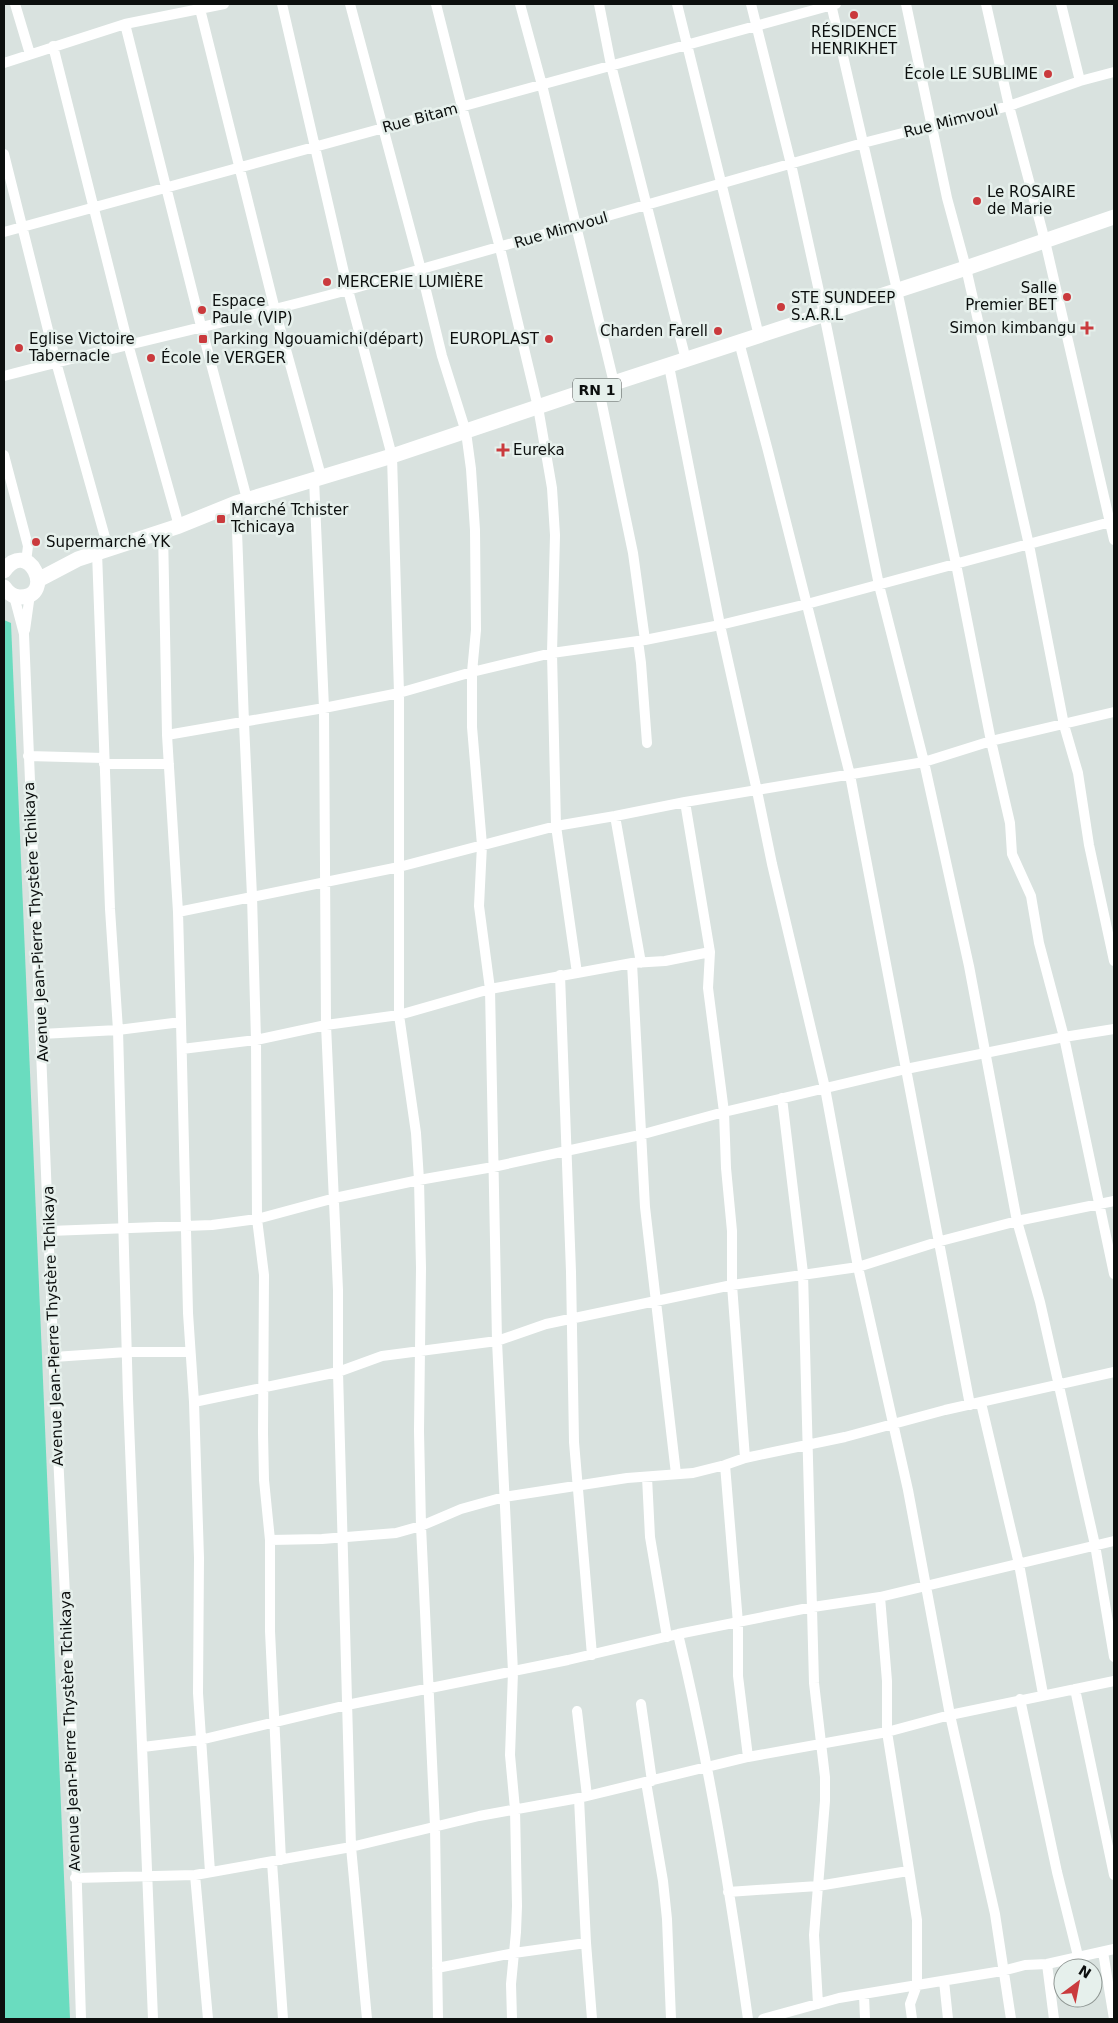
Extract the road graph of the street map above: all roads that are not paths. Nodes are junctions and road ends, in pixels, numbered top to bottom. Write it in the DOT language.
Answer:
graph roads {
  1 [pos="15,4"];
  2 [pos="224,4"];
  3 [pos="282,4"];
  4 [pos="350,4"];
  5 [pos="436,4"];
  6 [pos="520,4"];
  7 [pos="599,4"];
  8 [pos="678,4"];
  9 [pos="751,4"];
  10 [pos="832,4"];
  11 [pos="906,4"];
  12 [pos="986,4"];
  13 [pos="1061,4"];
  14 [pos="181,8"];
  15 [pos="200,9"];
  16 [pos="126,24"];
  17 [pos="756,25"];
  18 [pos="688,44"];
  19 [pos="53,46"];
  20 [pos="30,54"];
  21 [pos="4,63"];
  22 [pos="611,65"];
  23 [pos="1114,72"];
  24 [pos="1080,81"];
  25 [pos="542,85"];
  26 [pos="1009,106"];
  27 [pos="462,107"];
  28 [pos="932,126"];
  29 [pos="384,128"];
  30 [pos="863,143"];
  31 [pos="314,148"];
  32 [pos="4,154"];
  33 [pos="791,164"];
  34 [pos="239,168"];
  35 [pos="721,184"];
  36 [pos="166,187"];
  37 [pos="646,205"];
  38 [pos="93,208"];
  39 [pos="1114,217"];
  40 [pos="576,225"];
  41 [pos="23,226"];
  42 [pos="4,232"];
  43 [pos="1045,241"];
  44 [pos="500,248"];
  45 [pos="966,268"];
  46 [pos="421,270"];
  47 [pos="348,290"];
  48 [pos="896,290"];
  49 [pos="275,310"];
  50 [pos="824,314"];
  51 [pos="201,326"];
  52 [pos="759,336"];
  53 [pos="739,342"];
  54 [pos="128,344"];
  55 [pos="686,360"];
  56 [pos="56,362"];
  57 [pos="669,366"];
  58 [pos="4,376"];
  59 [pos="614,382"];
  60 [pos="599,390"];
  61 [pos="538,407"];
  62 [pos="466,432"];
  63 [pos="4,455"];
  64 [pos="392,456"];
  65 [pos="317,477"];
  66 [pos="241,501"];
  67 [pos="1112,522"];
  68 [pos="179,526"];
  69 [pos="163,530"];
  70 [pos="1114,540"];
  71 [pos="1029,545"];
  72 [pos="102,550"];
  73 [pos="78,559"];
  74 [pos="29,564"];
  75 [pos="956,564"];
  76 [pos="4,570"];
  77 [pos="38,580"];
  78 [pos="879,585"];
  79 [pos="8,593"];
  80 [pos="30,594"];
  81 [pos="807,604"];
  82 [pos="720,625"];
  83 [pos="24,634"];
  84 [pos="641,641"];
  85 [pos="552,653"];
  86 [pos="472,672"];
  87 [pos="399,693"];
  88 [pos="324,708"];
  89 [pos="1114,712"];
  90 [pos="244,723"];
  91 [pos="1064,725"];
  92 [pos="167,735"];
  93 [pos="991,741"];
  94 [pos="647,742"];
  95 [pos="28,756"];
  96 [pos="104,761"];
  97 [pos="924,762"];
  98 [pos="168,764"];
  99 [pos="850,775"];
  100 [pos="757,791"];
  101 [pos="684,802"];
  102 [pos="615,816"];
  103 [pos="556,826"];
  104 [pos="482,845"];
  105 [pos="400,867"];
  106 [pos="326,881"];
  107 [pos="252,896"];
  108 [pos="178,912"];
  109 [pos="710,952"];
  110 [pos="1114,961"];
  111 [pos="637,963"];
  112 [pos="577,972"];
  113 [pos="560,975"];
  114 [pos="490,989"];
  115 [pos="399,1015"];
  116 [pos="180,1022"];
  117 [pos="326,1025"];
  118 [pos="1114,1029"];
  119 [pos="118,1030"];
  120 [pos="41,1034"];
  121 [pos="1064,1037"];
  122 [pos="256,1040"];
  123 [pos="182,1050"];
  124 [pos="986,1054"];
  125 [pos="906,1069"];
  126 [pos="825,1088"];
  127 [pos="782,1098"];
  128 [pos="724,1112"];
  129 [pos="640,1135"];
  130 [pos="565,1152"];
  131 [pos="493,1167"];
  132 [pos="419,1180"];
  133 [pos="335,1198"];
  134 [pos="1114,1201"];
  135 [pos="1100,1204"];
  136 [pos="258,1219"];
  137 [pos="1017,1221"];
  138 [pos="185,1226"];
  139 [pos="122,1228"];
  140 [pos="49,1231"];
  141 [pos="937,1242"];
  142 [pos="858,1267"];
  143 [pos="802,1273"];
  144 [pos="1114,1274"];
  145 [pos="732,1285"];
  146 [pos="655,1302"];
  147 [pos="570,1320"];
  148 [pos="497,1341"];
  149 [pos="419,1351"];
  150 [pos="127,1352"];
  151 [pos="190,1352"];
  152 [pos="54,1357"];
  153 [pos="338,1372"];
  154 [pos="1114,1372"];
  155 [pos="1059,1385"];
  156 [pos="263,1388"];
  157 [pos="194,1402"];
  158 [pos="981,1402"];
  159 [pos="970,1405"];
  160 [pos="894,1425"];
  161 [pos="807,1445"];
  162 [pos="745,1458"];
  163 [pos="725,1465"];
  164 [pos="676,1474"];
  165 [pos="647,1477"];
  166 [pos="579,1485"];
  167 [pos="504,1497"];
  168 [pos="421,1526"];
  169 [pos="344,1537"];
  170 [pos="270,1540"];
  171 [pos="1114,1541"];
  172 [pos="1096,1545"];
  173 [pos="1018,1564"];
  174 [pos="925,1586"];
  175 [pos="880,1597"];
  176 [pos="813,1607"];
  177 [pos="738,1623"];
  178 [pos="672,1636"];
  179 [pos="592,1654"];
  180 [pos="1114,1657"];
  181 [pos="514,1672"];
  182 [pos="1114,1681"];
  183 [pos="428,1689"];
  184 [pos="1076,1689"];
  185 [pos="1043,1694"];
  186 [pos="1020,1699"];
  187 [pos="641,1704"];
  188 [pos="347,1705"];
  189 [pos="577,1711"];
  190 [pos="950,1714"];
  191 [pos="275,1722"];
  192 [pos="887,1732"];
  193 [pos="200,1740"];
  194 [pos="822,1744"];
  195 [pos="143,1747"];
  196 [pos="748,1757"];
  197 [pos="707,1766"];
  198 [pos="649,1781"];
  199 [pos="583,1798"];
  200 [pos="515,1809"];
  201 [pos="435,1826"];
  202 [pos="351,1848"];
  203 [pos="276,1861"];
  204 [pos="908,1871"];
  205 [pos="210,1872"];
  206 [pos="195,1875"];
  207 [pos="1114,1875"];
  208 [pos="148,1877"];
  209 [pos="76,1878"];
  210 [pos="818,1886"];
  211 [pos="728,1892"];
  212 [pos="586,1944"];
  213 [pos="1114,1949"];
  214 [pos="1103,1952"];
  215 [pos="514,1953"];
  216 [pos="1078,1956"];
  217 [pos="1047,1964"];
  218 [pos="437,1968"];
  219 [pos="1002,1971"];
  220 [pos="944,1981"];
  221 [pos="917,1985"];
  222 [pos="864,1995"];
  223 [pos="818,2004"];
  224 [pos="798,2015"];
  225 [pos="81,2019"];
  226 [pos="153,2019"];
  227 [pos="208,2019"];
  228 [pos="283,2019"];
  229 [pos="367,2019"];
  230 [pos="438,2019"];
  231 [pos="512,2019"];
  232 [pos="592,2019"];
  233 [pos="671,2019"];
  234 [pos="748,2019"];
  235 [pos="764,2019"];
  236 [pos="865,2019"];
  237 [pos="912,2019"];
  238 [pos="948,2019"];
  239 [pos="1011,2019"];
  240 [pos="1054,2019"];
  241 [pos="1114,2019"];
  1 -- 20 [label="street"];
  2 -- 15 [label="street"];
  3 -- 31 [label="street"];
  4 -- 29 [label="street"];
  5 -- 27 [label="street"];
  6 -- 25 [label="street"];
  7 -- 22 [label="street"];
  8 -- 18 [label="street"];
  9 -- 17 [label="street"];
  10 -- 17 [label="street, Rue Bitam"];
  10 -- 30 [label="street"];
  11 -- 28 [label="street"];
  12 -- 26 [label="street"];
  13 -- 24 [label="street"];
  14 -- 15 [label="street"];
  14 -- 16 [label="street"];
  15 -- 34 [label="street"];
  16 -- 19 [label="street"];
  16 -- 36 [label="street"];
  17 -- 18 [label="street, Rue Bitam"];
  17 -- 33 [label="street"];
  18 -- 22 [label="street, Rue Bitam"];
  18 -- 35 [label="street"];
  19 -- 20 [label="street"];
  19 -- 38 [label="street"];
  20 -- 21 [label="street"];
  22 -- 25 [label="street, Rue Bitam"];
  22 -- 37 [label="street"];
  23 -- 24 [label="street, Rue Mimvoul"];
  24 -- 26 [label="street, Rue Mimvoul"];
  25 -- 27 [label="street, Rue Bitam"];
  25 -- 40 [label="street"];
  26 -- 28 [label="street, Rue Mimvoul"];
  26 -- 43 [label="street"];
  27 -- 29 [label="street, Rue Bitam"];
  27 -- 44 [label="street"];
  28 -- 30 [label="street, Rue Mimvoul"];
  28 -- 45 [label="street"];
  29 -- 31 [label="street, Rue Bitam"];
  29 -- 46 [label="street"];
  30 -- 33 [label="street, Rue Mimvoul"];
  30 -- 48 [label="street"];
  31 -- 34 [label="street, Rue Bitam"];
  31 -- 47 [label="street"];
  32 -- 41 [label="street"];
  33 -- 35 [label="street, Rue Mimvoul"];
  33 -- 50 [label="street"];
  34 -- 36 [label="street, Rue Bitam"];
  34 -- 49 [label="street"];
  35 -- 37 [label="street, Rue Mimvoul"];
  35 -- 52 [label="street"];
  36 -- 38 [label="street, Rue Bitam"];
  36 -- 51 [label="street"];
  37 -- 40 [label="street, Rue Mimvoul"];
  37 -- 55 [label="street"];
  38 -- 41 [label="street, Rue Bitam"];
  38 -- 54 [label="street"];
  39 -- 43 [label="highway, RN 1"];
  40 -- 44 [label="street, Rue Mimvoul"];
  40 -- 59 [label="street"];
  41 -- 42 [label="street, Rue Bitam"];
  41 -- 56 [label="street"];
  43 -- 45 [label="highway, RN 1"];
  43 -- 67 [label="street"];
  44 -- 46 [label="street, Rue Mimvoul"];
  44 -- 61 [label="street"];
  45 -- 48 [label="highway, RN 1"];
  45 -- 71 [label="street"];
  46 -- 47 [label="street, Rue Mimvoul"];
  46 -- 62 [label="street"];
  47 -- 49 [label="street, Rue Mimvoul"];
  47 -- 64 [label="street"];
  48 -- 50 [label="highway, RN 1"];
  48 -- 75 [label="street"];
  49 -- 51 [label="street, Rue Mimvoul"];
  49 -- 65 [label="street"];
  50 -- 52 [label="highway, RN 1"];
  50 -- 78 [label="street"];
  51 -- 54 [label="street, Rue Mimvoul"];
  51 -- 66 [label="street"];
  52 -- 53 [label="highway, RN 1"];
  53 -- 55 [label="highway, RN 1"];
  53 -- 81 [label="street"];
  54 -- 56 [label="street, Rue Mimvoul"];
  54 -- 68 [label="street"];
  55 -- 57 [label="highway, RN 1"];
  56 -- 58 [label="street, Rue Mimvoul"];
  56 -- 72 [label="street"];
  57 -- 59 [label="highway, RN 1"];
  57 -- 82 [label="street"];
  59 -- 60 [label="highway, RN 1"];
  60 -- 61 [label="highway, RN 1"];
  60 -- 84 [label="street"];
  61 -- 62 [label="highway, RN 1"];
  61 -- 85 [label="street"];
  62 -- 64 [label="highway, RN 1"];
  62 -- 86 [label="street"];
  63 -- 74 [label="street"];
  64 -- 65 [label="highway, RN 1"];
  64 -- 87 [label="street"];
  65 -- 66 [label="highway, RN 1"];
  65 -- 88 [label="street"];
  66 -- 68 [label="highway, RN 1"];
  66 -- 90 [label="street"];
  67 -- 70 [label="street"];
  67 -- 71 [label="street"];
  68 -- 69 [label="highway, RN 1"];
  69 -- 72 [label="highway, RN 1"];
  69 -- 92 [label="street"];
  71 -- 75 [label="street"];
  71 -- 91 [label="street"];
  72 -- 73 [label="highway, RN 1"];
  72 -- 96 [label="street"];
  73 -- 74 [label="highway, RN 1"];
  73 -- 77 [label="highway, RN 1"];
  74 -- 76 [label="highway"];
  74 -- 77 [label="highway"];
  75 -- 78 [label="street"];
  75 -- 93 [label="street"];
  77 -- 80 [label="highway"];
  78 -- 81 [label="street"];
  78 -- 97 [label="street"];
  79 -- 80 [label="highway"];
  79 -- 83 [label="street, Avenue Jean-Pierre Thystère Tchikaya"];
  80 -- 83 [label="street, Avenue Jean-Pierre Thystère Tchikaya"];
  81 -- 82 [label="street"];
  81 -- 99 [label="street"];
  82 -- 84 [label="street"];
  82 -- 100 [label="street"];
  83 -- 95 [label="street, Avenue Jean-Pierre Thystère Tchikaya"];
  84 -- 85 [label="street"];
  84 -- 94 [label="street"];
  85 -- 86 [label="street"];
  85 -- 103 [label="street"];
  86 -- 87 [label="street"];
  86 -- 104 [label="street"];
  87 -- 88 [label="street"];
  87 -- 105 [label="street"];
  88 -- 90 [label="street"];
  88 -- 106 [label="street"];
  89 -- 91 [label="street"];
  90 -- 92 [label="street"];
  90 -- 107 [label="street"];
  91 -- 93 [label="street"];
  91 -- 110 [label="street"];
  92 -- 98 [label="street"];
  93 -- 97 [label="street"];
  93 -- 121 [label="street"];
  95 -- 96 [label="street"];
  95 -- 120 [label="street, Avenue Jean-Pierre Thystère Tchikaya"];
  96 -- 98 [label="street"];
  96 -- 119 [label="street"];
  97 -- 99 [label="street"];
  97 -- 124 [label="street"];
  98 -- 108 [label="street"];
  99 -- 100 [label="street"];
  99 -- 125 [label="street"];
  100 -- 101 [label="street"];
  100 -- 126 [label="street"];
  101 -- 102 [label="street"];
  101 -- 109 [label="street"];
  102 -- 103 [label="street"];
  102 -- 111 [label="street"];
  103 -- 104 [label="street"];
  103 -- 112 [label="street"];
  104 -- 105 [label="street"];
  104 -- 114 [label="street"];
  105 -- 106 [label="street"];
  105 -- 115 [label="street"];
  106 -- 107 [label="street"];
  106 -- 117 [label="street"];
  107 -- 108 [label="street"];
  107 -- 122 [label="street"];
  108 -- 116 [label="street"];
  109 -- 111 [label="street"];
  109 -- 128 [label="street"];
  111 -- 112 [label="street"];
  111 -- 129 [label="street"];
  112 -- 113 [label="street"];
  113 -- 114 [label="street"];
  113 -- 130 [label="street"];
  114 -- 115 [label="street"];
  114 -- 131 [label="street"];
  115 -- 117 [label="street"];
  115 -- 132 [label="street"];
  116 -- 119 [label="street"];
  116 -- 123 [label="street"];
  117 -- 122 [label="street"];
  117 -- 133 [label="street"];
  118 -- 121 [label="street"];
  119 -- 120 [label="street"];
  119 -- 139 [label="street"];
  120 -- 140 [label="street, Avenue Jean-Pierre Thystère Tchikaya"];
  121 -- 124 [label="street"];
  121 -- 135 [label="street"];
  122 -- 123 [label="street"];
  122 -- 136 [label="street"];
  123 -- 138 [label="street"];
  124 -- 125 [label="street"];
  124 -- 137 [label="street"];
  125 -- 126 [label="street"];
  125 -- 141 [label="street"];
  126 -- 127 [label="street"];
  126 -- 142 [label="street"];
  127 -- 128 [label="street"];
  127 -- 143 [label="street"];
  128 -- 129 [label="street"];
  128 -- 145 [label="street"];
  129 -- 130 [label="street"];
  129 -- 146 [label="street"];
  130 -- 131 [label="street"];
  130 -- 147 [label="street"];
  131 -- 132 [label="street"];
  131 -- 148 [label="street"];
  132 -- 133 [label="street"];
  132 -- 149 [label="street"];
  133 -- 136 [label="street"];
  133 -- 153 [label="street"];
  134 -- 135 [label="street"];
  135 -- 137 [label="street"];
  135 -- 144 [label="street"];
  136 -- 138 [label="street"];
  136 -- 156 [label="street"];
  137 -- 141 [label="street"];
  137 -- 155 [label="street"];
  138 -- 139 [label="street"];
  138 -- 151 [label="street"];
  139 -- 140 [label="street"];
  139 -- 150 [label="street"];
  140 -- 152 [label="street, Avenue Jean-Pierre Thystère Tchikaya"];
  141 -- 142 [label="street"];
  141 -- 159 [label="street"];
  142 -- 143 [label="street"];
  142 -- 160 [label="street"];
  143 -- 145 [label="street"];
  143 -- 161 [label="street"];
  145 -- 146 [label="street"];
  145 -- 162 [label="street"];
  146 -- 147 [label="street"];
  146 -- 164 [label="street"];
  147 -- 148 [label="street"];
  147 -- 166 [label="street"];
  148 -- 149 [label="street"];
  148 -- 167 [label="street"];
  149 -- 153 [label="street"];
  149 -- 168 [label="street"];
  150 -- 151 [label="street"];
  150 -- 152 [label="street"];
  150 -- 195 [label="street"];
  151 -- 157 [label="street"];
  152 -- 209 [label="street, Avenue Jean-Pierre Thystère Tchikaya"];
  153 -- 156 [label="street"];
  153 -- 169 [label="street"];
  154 -- 155 [label="street"];
  155 -- 158 [label="street"];
  155 -- 172 [label="street"];
  156 -- 157 [label="street"];
  156 -- 170 [label="street"];
  157 -- 193 [label="street"];
  158 -- 159 [label="street"];
  158 -- 173 [label="street"];
  159 -- 160 [label="street"];
  160 -- 161 [label="street"];
  160 -- 174 [label="street"];
  161 -- 162 [label="street"];
  161 -- 176 [label="street"];
  162 -- 163 [label="street"];
  163 -- 164 [label="street"];
  163 -- 177 [label="street"];
  164 -- 165 [label="street"];
  165 -- 166 [label="street"];
  165 -- 178 [label="street"];
  166 -- 167 [label="street"];
  166 -- 179 [label="street"];
  167 -- 168 [label="street"];
  167 -- 181 [label="street"];
  168 -- 169 [label="street"];
  168 -- 183 [label="street"];
  169 -- 170 [label="street"];
  169 -- 188 [label="street"];
  170 -- 191 [label="street"];
  171 -- 172 [label="street"];
  172 -- 173 [label="street"];
  172 -- 180 [label="street"];
  173 -- 174 [label="street"];
  173 -- 185 [label="street"];
  174 -- 175 [label="street"];
  174 -- 190 [label="street"];
  175 -- 176 [label="street"];
  175 -- 192 [label="street"];
  176 -- 177 [label="street"];
  176 -- 194 [label="street"];
  177 -- 178 [label="street"];
  177 -- 196 [label="street"];
  178 -- 179 [label="street"];
  178 -- 197 [label="street"];
  179 -- 181 [label="street"];
  181 -- 183 [label="street"];
  181 -- 200 [label="street"];
  182 -- 184 [label="street"];
  183 -- 188 [label="street"];
  183 -- 201 [label="street"];
  184 -- 185 [label="street"];
  184 -- 207 [label="street"];
  185 -- 186 [label="street"];
  186 -- 190 [label="street"];
  186 -- 216 [label="street"];
  187 -- 198 [label="street"];
  188 -- 191 [label="street"];
  188 -- 202 [label="street"];
  189 -- 199 [label="street"];
  190 -- 192 [label="street"];
  190 -- 219 [label="street"];
  191 -- 193 [label="street"];
  191 -- 203 [label="street"];
  192 -- 194 [label="street"];
  192 -- 204 [label="street"];
  193 -- 195 [label="street"];
  193 -- 205 [label="street"];
  194 -- 196 [label="street"];
  194 -- 210 [label="street"];
  195 -- 208 [label="street"];
  196 -- 197 [label="street"];
  197 -- 198 [label="street"];
  197 -- 211 [label="street"];
  198 -- 199 [label="street"];
  198 -- 233 [label="street"];
  199 -- 200 [label="street"];
  199 -- 212 [label="street"];
  200 -- 201 [label="street"];
  200 -- 215 [label="street"];
  201 -- 202 [label="street"];
  201 -- 218 [label="street"];
  202 -- 203 [label="street"];
  202 -- 229 [label="street"];
  203 -- 205 [label="street"];
  203 -- 228 [label="street"];
  204 -- 210 [label="street"];
  204 -- 221 [label="street"];
  205 -- 206 [label="street"];
  206 -- 208 [label="street"];
  206 -- 227 [label="street"];
  208 -- 209 [label="street"];
  208 -- 226 [label="street"];
  209 -- 225 [label="street, Avenue Jean-Pierre Thystère Tchikaya"];
  210 -- 211 [label="street"];
  210 -- 223 [label="street"];
  211 -- 234 [label="street"];
  212 -- 215 [label="street"];
  212 -- 232 [label="street"];
  213 -- 214 [label="street"];
  214 -- 216 [label="street"];
  214 -- 241 [label="street"];
  215 -- 218 [label="street"];
  215 -- 231 [label="street"];
  216 -- 217 [label="street"];
  217 -- 219 [label="street"];
  217 -- 240 [label="street"];
  218 -- 230 [label="street"];
  219 -- 220 [label="street"];
  219 -- 239 [label="street"];
  220 -- 221 [label="street"];
  220 -- 238 [label="street"];
  221 -- 222 [label="street"];
  221 -- 237 [label="street"];
  222 -- 223 [label="street"];
  222 -- 236 [label="street"];
  223 -- 224 [label="street"];
  224 -- 235 [label="street"];
}
